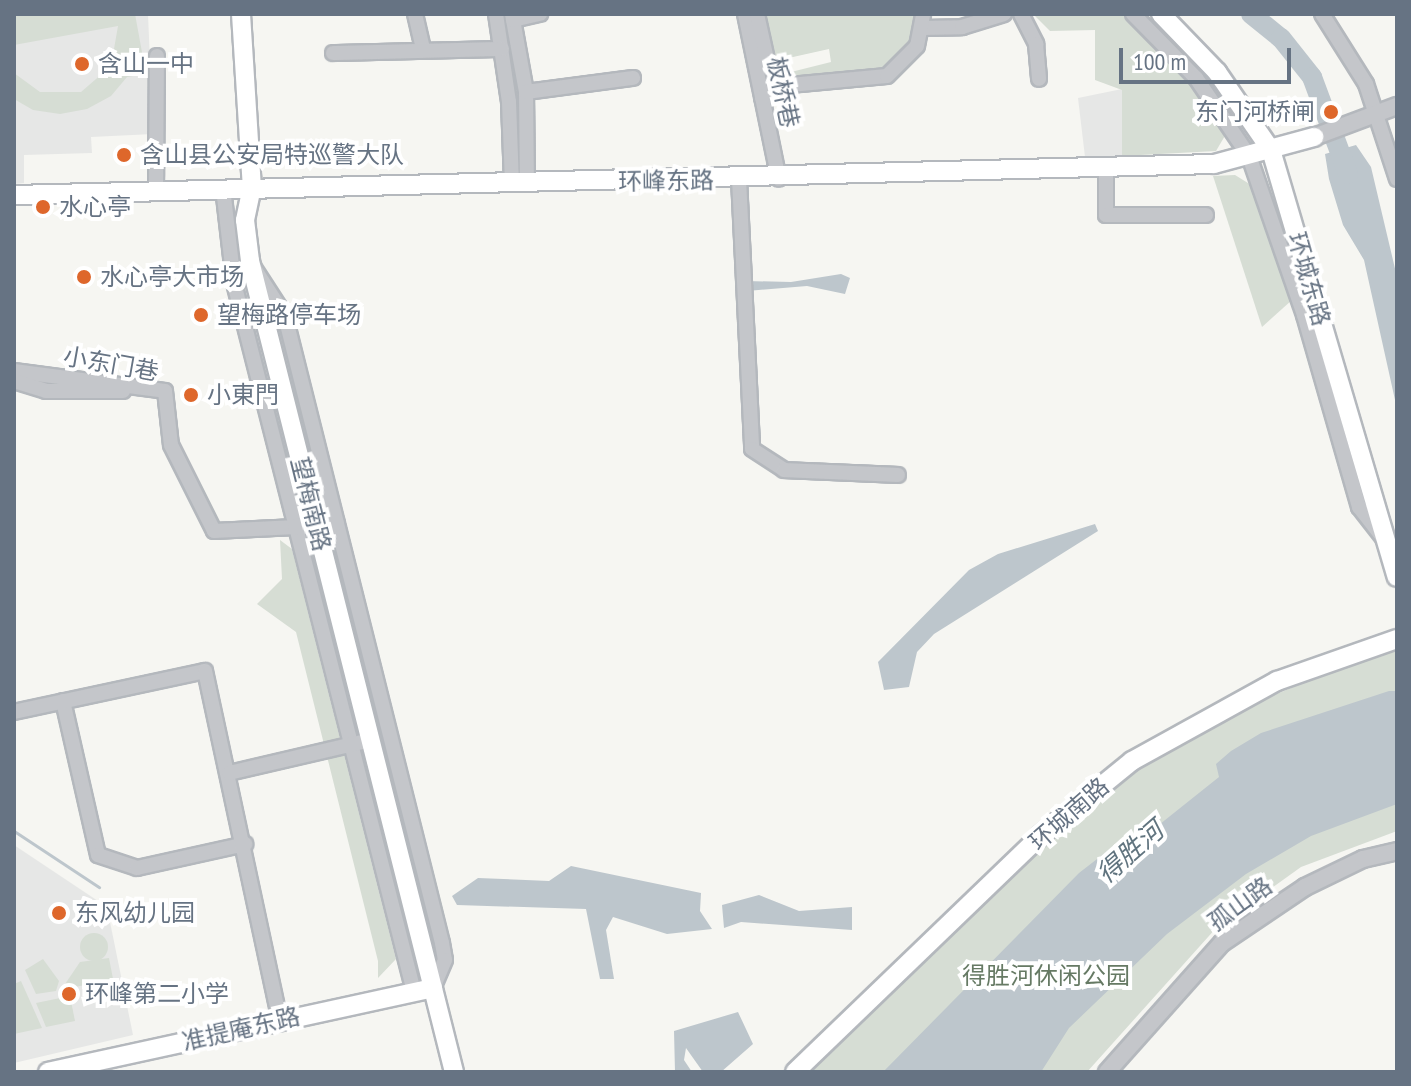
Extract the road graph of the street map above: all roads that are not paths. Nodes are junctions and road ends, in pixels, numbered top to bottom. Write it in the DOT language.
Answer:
graph roads {
  1 [pos="241,14"];
  2 [pos="415,14"];
  3 [pos="496,14"];
  4 [pos="540,14"];
  5 [pos="745,14"];
  6 [pos="757,14"];
  7 [pos="1004,14"];
  8 [pos="1021,14"];
  9 [pos="1133,14"];
  10 [pos="1161,14"];
  11 [pos="1322,14"];
  12 [pos="513,17"];
  13 [pos="923,21"];
  14 [pos="502,49"];
  15 [pos="423,50"];
  16 [pos="333,53"];
  17 [pos="157,56"];
  18 [pos="633,78"];
  19 [pos="1039,79"];
  20 [pos="779,86"];
  21 [pos="526,92"];
  22 [pos="762,98"];
  23 [pos="1397,106"];
  24 [pos="1379,114"];
  25 [pos="1314,137"];
  26 [pos="1271,150"];
  27 [pos="1249,156"];
  28 [pos="1106,167"];
  29 [pos="739,179"];
  30 [pos="779,179"];
  31 [pos="1397,179"];
  32 [pos="520,184"];
  33 [pos="252,187"];
  34 [pos="223,188"];
  35 [pos="156,190"];
  36 [pos="14,195"];
  37 [pos="1206,215"];
  38 [pos="250,261"];
  39 [pos="14,371"];
  40 [pos="14,381"];
  41 [pos="140,388"];
  42 [pos="898,475"];
  43 [pos="336,523"];
  44 [pos="316,525"];
  45 [pos="296,527"];
  46 [pos="1387,542"];
  47 [pos="1397,577"];
  48 [pos="1397,639"];
  49 [pos="63,701"];
  50 [pos="14,712"];
  51 [pos="371,740"];
  52 [pos="351,745"];
  53 [pos="229,773"];
  54 [pos="245,844"];
  55 [pos="1397,851"];
  56 [pos="408,886"];
  57 [pos="433,988"];
  58 [pos="414,992"];
  59 [pos="280,1020"];
  60 [pos="122,1064"];
  61 [pos="100,1066"];
  62 [pos="48,1072"];
  63 [pos="454,1072"];
  64 [pos="795,1072"];
  65 [pos="1107,1072"];
  1 -- 33 [label="main road, 望梅南路"];
  2 -- 15 [label="street"];
  3 -- 14 [label="street"];
  4 -- 12 [label="street"];
  5 -- 22 [label="street, 板桥巷"];
  6 -- 20 [label="street"];
  7 -- 13 [label="street"];
  8 -- 19 [label="street"];
  9 -- 27 [label="street"];
  10 -- 26 [label="main road, 环城东路"];
  11 -- 24 [label="street"];
  12 -- 21 [label="street"];
  13 -- 20 [label="street"];
  14 -- 15 [label="street"];
  14 -- 32 [label="street"];
  15 -- 16 [label="street"];
  17 -- 35 [label="street"];
  18 -- 21 [label="street"];
  20 -- 22 [label="street"];
  21 -- 32 [label="street"];
  22 -- 30 [label="street, 板桥巷"];
  23 -- 24 [label="street"];
  24 -- 25 [label="street"];
  24 -- 31 [label="street"];
  25 -- 26 [label="main road, 环峰东路"];
  26 -- 27 [label="main road, 环峰东路"];
  26 -- 46 [label="main road, 环城东路"];
  27 -- 28 [label="main road, 环峰东路"];
  27 -- 46 [label="street"];
  28 -- 30 [label="main road, 环峰东路"];
  28 -- 37 [label="street"];
  29 -- 30 [label="main road, 环峰东路"];
  29 -- 32 [label="main road, 环峰东路"];
  29 -- 42 [label="street"];
  32 -- 33 [label="main road, 环峰东路"];
  33 -- 34 [label="main road, 环峰东路"];
  33 -- 38 [label="main road, 望梅南路"];
  34 -- 35 [label="main road, 环峰东路"];
  34 -- 45 [label="street"];
  35 -- 36 [label="main road, 环峰东路"];
  38 -- 43 [label="street"];
  38 -- 44 [label="main road, 望梅南路"];
  39 -- 41 [label="street, 小东门巷"];
  40 -- 41 [label="street"];
  41 -- 45 [label="street, 小东门巷"];
  43 -- 44 [label="street"];
  43 -- 57 [label="street"];
  44 -- 45 [label="street"];
  44 -- 51 [label="main road, 望梅南路"];
  45 -- 52 [label="street"];
  46 -- 47 [label="main road, 环城东路"];
  48 -- 64 [label="main road, 环城南路"];
  49 -- 50 [label="street"];
  49 -- 53 [label="street"];
  49 -- 54 [label="street"];
  51 -- 52 [label="street"];
  51 -- 57 [label="main road, 望梅南路"];
  52 -- 53 [label="street"];
  52 -- 58 [label="street"];
  53 -- 54 [label="street"];
  54 -- 59 [label="street"];
  55 -- 65 [label="street, 孤山路"];
  56 -- 57 [label="main road, 望梅南路"];
  57 -- 58 [label="main road, 准提庵东路"];
  57 -- 63 [label="main road, 望梅南路"];
  58 -- 59 [label="main road, 准提庵东路"];
  59 -- 60 [label="main road, 准提庵东路"];
  60 -- 61 [label="main road, 准提庵东路"];
  61 -- 62 [label="main road, 准提庵东路"];
}
